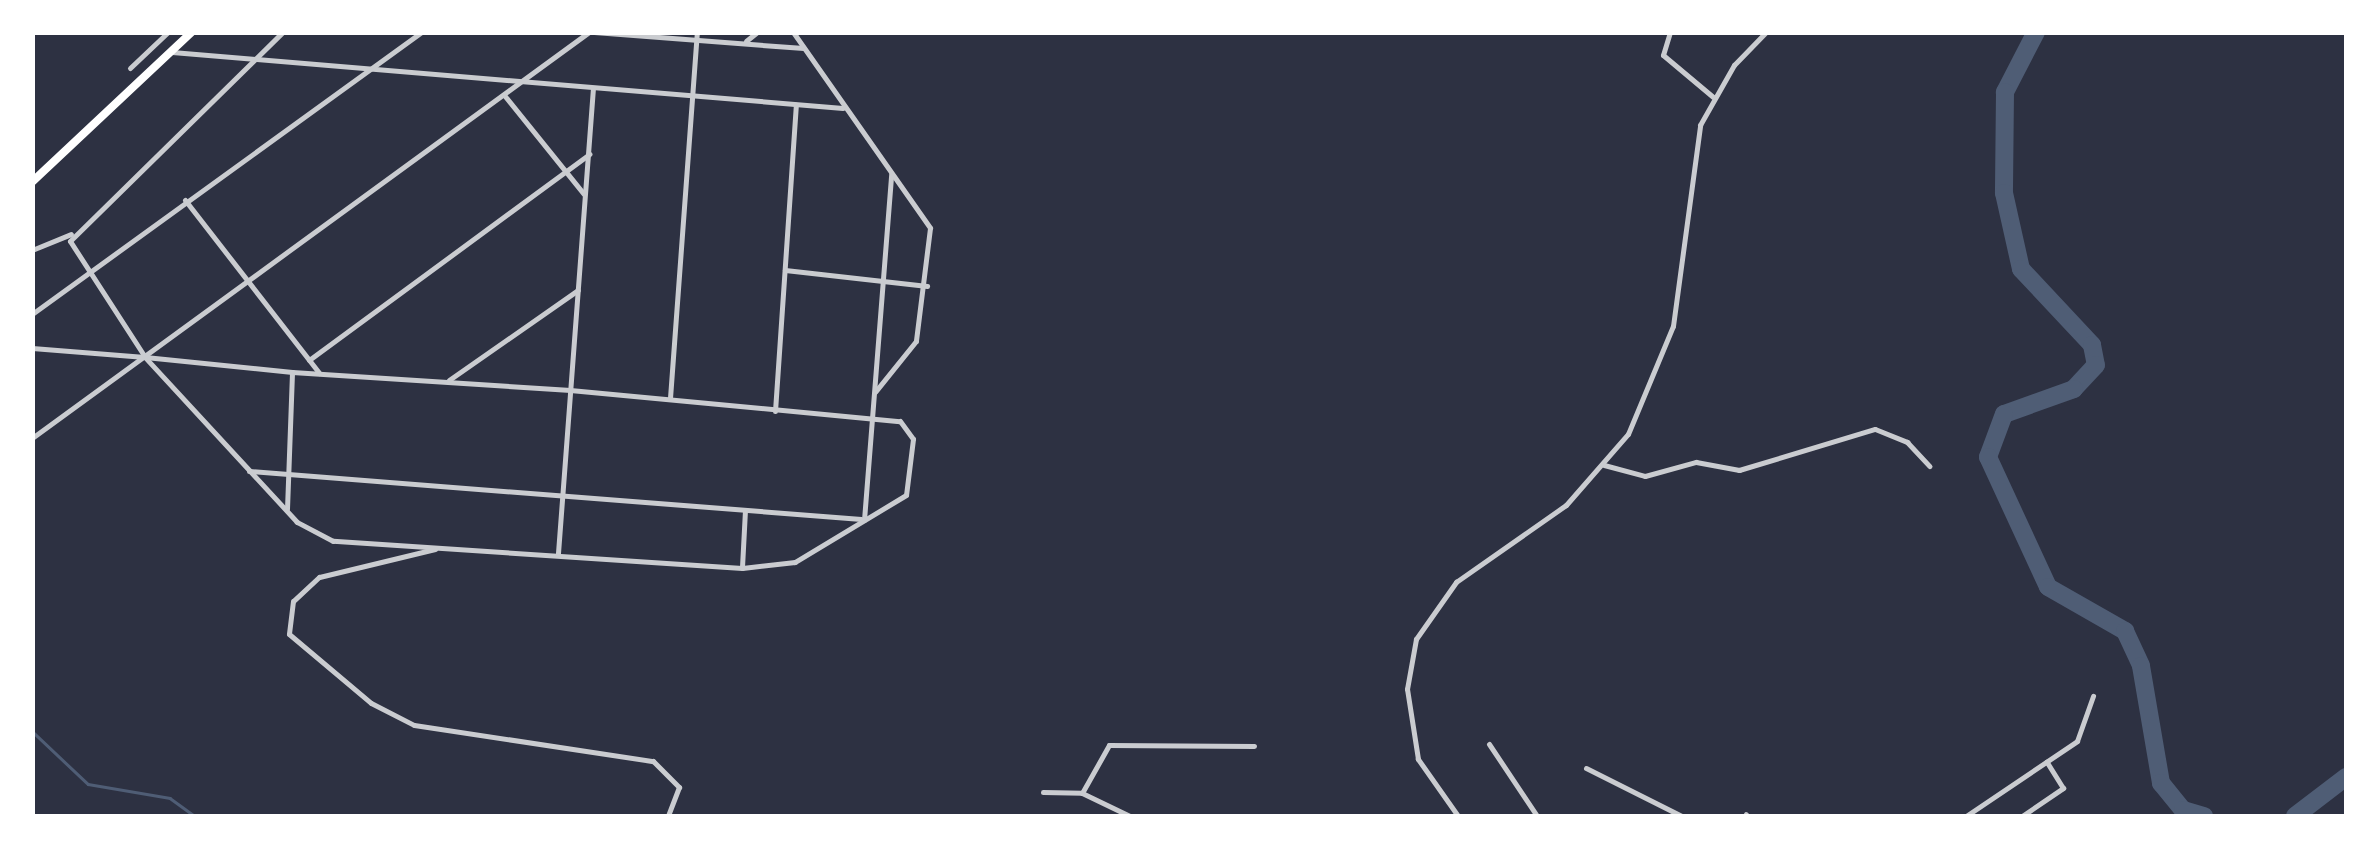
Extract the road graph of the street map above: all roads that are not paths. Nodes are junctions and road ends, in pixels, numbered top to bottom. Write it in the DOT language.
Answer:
graph roads {
  1 [pos="168,32"];
  2 [pos="192,32"];
  3 [pos="283,32"];
  4 [pos="420,32"];
  5 [pos="592,32"];
  6 [pos="757,32"];
  7 [pos="793,32"];
  8 [pos="1670,32"];
  9 [pos="1766,32"];
  10 [pos="697,36"];
  11 [pos="744,43"];
  12 [pos="803,48"];
  13 [pos="168,52"];
  14 [pos="250,60"];
  15 [pos="130,68"];
  16 [pos="362,70"];
  17 [pos="519,83"];
  18 [pos="592,89"];
  19 [pos="504,94"];
  20 [pos="694,97"];
  21 [pos="1713,97"];
  22 [pos="796,105"];
  23 [pos="843,108"];
  24 [pos="588,154"];
  25 [pos="567,171"];
  26 [pos="892,171"];
  27 [pos="32,182"];
  28 [pos="586,196"];
  29 [pos="185,200"];
  30 [pos="71,234"];
  31 [pos="32,250"];
  32 [pos="786,270"];
  33 [pos="88,271"];
  34 [pos="248,281"];
  35 [pos="883,281"];
  36 [pos="926,286"];
  37 [pos="578,290"];
  38 [pos="32,314"];
  39 [pos="32,348"];
  40 [pos="145,357"];
  41 [pos="309,360"];
  42 [pos="292,372"];
  43 [pos="319,373"];
  44 [pos="447,382"];
  45 [pos="570,390"];
  46 [pos="876,392"];
  47 [pos="670,400"];
  48 [pos="775,412"];
  49 [pos="874,418"];
  50 [pos="32,438"];
  51 [pos="1604,465"];
  52 [pos="1929,466"];
  53 [pos="246,471"];
  54 [pos="287,472"];
  55 [pos="562,493"];
  56 [pos="287,510"];
  57 [pos="745,510"];
  58 [pos="864,520"];
  59 [pos="441,547"];
  60 [pos="558,552"];
  61 [pos="742,568"];
  62 [pos="2093,696"];
  63 [pos="1489,744"];
  64 [pos="1254,746"];
  65 [pos="2047,762"];
  66 [pos="1586,768"];
  67 [pos="1043,792"];
  68 [pos="1082,793"];
  69 [pos="668,816"];
  70 [pos="1130,816"];
  71 [pos="1458,816"];
  72 [pos="1537,816"];
  73 [pos="1682,816"];
  74 [pos="1966,816"];
  75 [pos="2022,816"];
  1 -- 15 [label="street"];
  2 -- 13 [label="main road"];
  3 -- 14 [label="street"];
  4 -- 16 [label="street"];
  5 -- 10 [label="street"];
  5 -- 17 [label="street"];
  6 -- 11 [label="street"];
  7 -- 12 [label="street"];
  8 -- 21 [label="street"];
  9 -- 21 [label="street"];
  10 -- 11 [label="street"];
  10 -- 20 [label="street"];
  11 -- 12 [label="street"];
  12 -- 23 [label="street"];
  13 -- 14 [label="street"];
  13 -- 27 [label="main road"];
  14 -- 16 [label="street"];
  14 -- 30 [label="street"];
  16 -- 17 [label="street"];
  16 -- 29 [label="street"];
  17 -- 18 [label="street"];
  17 -- 19 [label="street"];
  18 -- 20 [label="street"];
  18 -- 24 [label="street"];
  19 -- 25 [label="street"];
  19 -- 34 [label="street"];
  20 -- 22 [label="street"];
  20 -- 47 [label="street"];
  21 -- 51 [label="street"];
  22 -- 23 [label="street"];
  22 -- 32 [label="street"];
  23 -- 26 [label="street"];
  24 -- 25 [label="street"];
  24 -- 28 [label="street"];
  25 -- 28 [label="street"];
  25 -- 41 [label="street"];
  26 -- 35 [label="street"];
  26 -- 36 [label="street"];
  28 -- 37 [label="street"];
  29 -- 33 [label="street"];
  29 -- 34 [label="street"];
  30 -- 31 [label="street"];
  30 -- 33 [label="street"];
  32 -- 35 [label="street"];
  32 -- 48 [label="street"];
  33 -- 38 [label="street"];
  33 -- 40 [label="street"];
  34 -- 40 [label="street"];
  34 -- 41 [label="street"];
  35 -- 36 [label="street"];
  35 -- 46 [label="street"];
  36 -- 46 [label="street"];
  37 -- 44 [label="street"];
  37 -- 45 [label="street"];
  39 -- 40 [label="street"];
  40 -- 42 [label="street"];
  40 -- 50 [label="street"];
  40 -- 53 [label="street"];
  41 -- 43 [label="street"];
  42 -- 43 [label="street"];
  42 -- 54 [label="street"];
  43 -- 44 [label="street"];
  44 -- 45 [label="street"];
  45 -- 47 [label="street"];
  45 -- 55 [label="street"];
  46 -- 49 [label="street"];
  47 -- 48 [label="street"];
  48 -- 49 [label="street"];
  49 -- 58 [label="street"];
  49 -- 58 [label="street"];
  51 -- 52 [label="street"];
  51 -- 71 [label="street"];
  53 -- 54 [label="street"];
  53 -- 56 [label="street"];
  54 -- 55 [label="street"];
  54 -- 56 [label="street"];
  55 -- 57 [label="street"];
  55 -- 60 [label="street"];
  56 -- 59 [label="street"];
  57 -- 58 [label="street"];
  57 -- 61 [label="street"];
  58 -- 61 [label="street"];
  59 -- 60 [label="street"];
  59 -- 69 [label="street"];
  60 -- 61 [label="street"];
  62 -- 65 [label="street"];
  63 -- 72 [label="street"];
  64 -- 68 [label="street"];
  65 -- 74 [label="street"];
  65 -- 75 [label="street"];
  66 -- 73 [label="street"];
  67 -- 68 [label="street"];
  68 -- 70 [label="street"];
}
